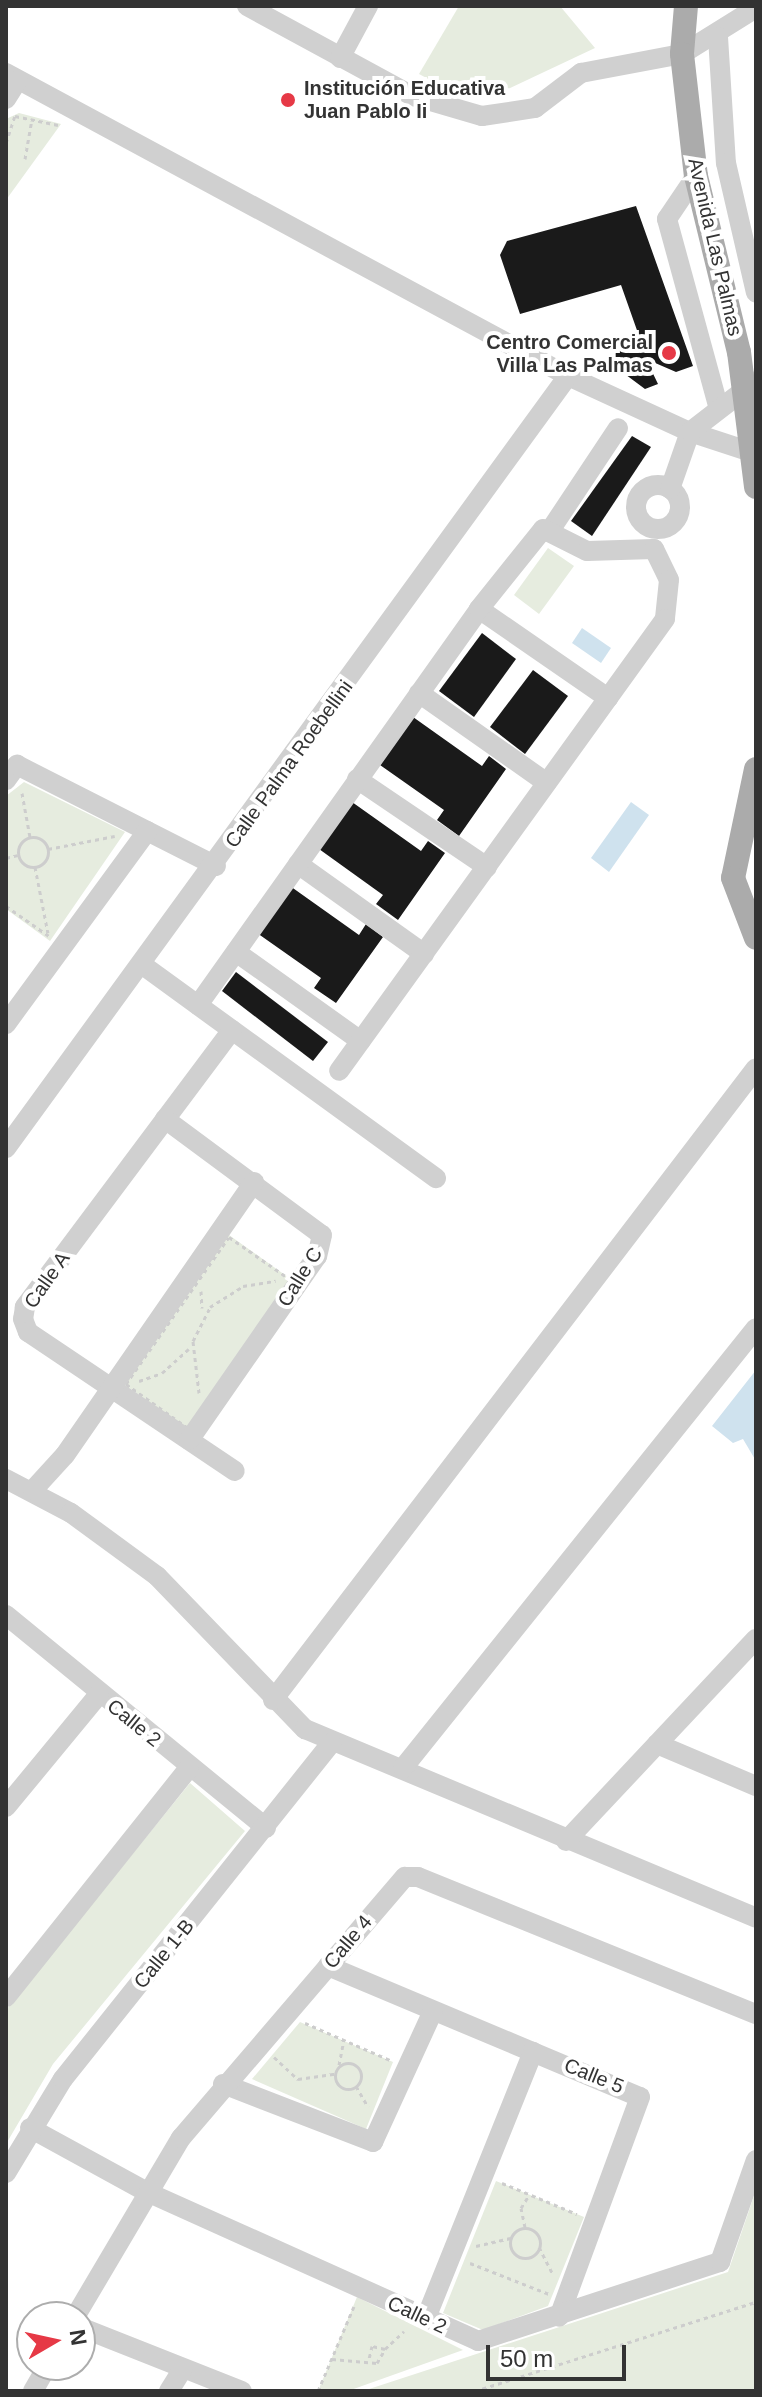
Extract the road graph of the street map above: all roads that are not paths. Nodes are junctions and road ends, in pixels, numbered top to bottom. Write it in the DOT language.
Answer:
graph roads {
  1 [pos="247,6"];
  2 [pos="368,6"];
  3 [pos="686,6"];
  4 [pos="756,8"];
  5 [pos="718,37"];
  6 [pos="682,54"];
  7 [pos="340,58"];
  8 [pos="12,77"];
  9 [pos="10,107"];
  10 [pos="696,176"];
  11 [pos="756,293"];
  12 [pos="568,376"];
  13 [pos="749,384"];
  14 [pos="719,409"];
  15 [pos="618,428"];
  16 [pos="690,432"];
  17 [pos="748,451"];
  18 [pos="756,487"];
  19 [pos="670,489"];
  20 [pos="551,529"];
  21 [pos="651,537"];
  22 [pos="479,609"];
  23 [pos="419,693"];
  24 [pos="608,698"];
  25 [pos="756,769"];
  26 [pos="357,779"];
  27 [pos="547,783"];
  28 [pos="17,784"];
  29 [pos="147,831"];
  30 [pos="298,864"];
  31 [pos="216,866"];
  32 [pos="487,867"];
  33 [pos="756,938"];
  34 [pos="236,952"];
  35 [pos="424,954"];
  36 [pos="144,966"];
  37 [pos="198,1005"];
  38 [pos="6,1024"];
  39 [pos="232,1030"];
  40 [pos="361,1041"];
  41 [pos="756,1068"];
  42 [pos="339,1071"];
  43 [pos="165,1119"];
  44 [pos="6,1148"];
  45 [pos="436,1178"];
  46 [pos="254,1182"];
  47 [pos="756,1328"];
  48 [pos="119,1386"];
  49 [pos="189,1440"];
  50 [pos="235,1471"];
  51 [pos="6,1479"];
  52 [pos="39,1494"];
  53 [pos="6,1615"];
  54 [pos="756,1639"];
  55 [pos="99,1694"];
  56 [pos="273,1700"];
  57 [pos="331,1743"];
  58 [pos="657,1744"];
  59 [pos="189,1768"];
  60 [pos="403,1768"];
  61 [pos="756,1786"];
  62 [pos="6,1807"];
  63 [pos="266,1828"];
  64 [pos="566,1841"];
  65 [pos="756,1918"];
  66 [pos="328,1966"];
  67 [pos="6,1997"];
  68 [pos="433,2011"];
  69 [pos="756,2014"];
  70 [pos="533,2052"];
  71 [pos="223,2084"];
  72 [pos="30,2128"];
  73 [pos="756,2160"];
  74 [pos="6,2173"];
  75 [pos="147,2192"];
  76 [pos="84,2301"];
  77 [pos="551,2312"];
  78 [pos="417,2321"];
  79 [pos="96,2334"];
  80 [pos="182,2370"];
  81 [pos="169,2391"];
  82 [pos="242,2391"];
  1 -- 7 [label="street"];
  2 -- 7 [label="street"];
  3 -- 6 [label="main road, Avenida Las Palmas"];
  4 -- 5 [label="street"];
  5 -- 6 [label="street"];
  5 -- 11 [label="street"];
  6 -- 7 [label="street"];
  6 -- 10 [label="main road, Avenida Las Palmas"];
  8 -- 9 [label="street"];
  8 -- 12 [label="street"];
  10 -- 13 [label="main road, Avenida Las Palmas"];
  10 -- 14 [label="street"];
  12 -- 16 [label="street"];
  12 -- 31 [label="street, Calle Palma Roebellini"];
  13 -- 14 [label="street"];
  13 -- 17 [label="main road, Avenida Las Palmas"];
  14 -- 16 [label="street"];
  15 -- 20 [label="street"];
  16 -- 17 [label="street"];
  16 -- 19 [label="street"];
  17 -- 18 [label="main road, Avenida Las Palmas"];
  19 -- 21 [label="street"];
  19 -- 21 [label="street"];
  20 -- 21 [label="street"];
  20 -- 22 [label="street"];
  21 -- 24 [label="street"];
  22 -- 23 [label="street"];
  22 -- 24 [label="street"];
  23 -- 26 [label="street"];
  23 -- 27 [label="street"];
  24 -- 27 [label="street"];
  25 -- 33 [label="main road"];
  26 -- 30 [label="street"];
  26 -- 32 [label="street"];
  27 -- 32 [label="street"];
  28 -- 29 [label="street"];
  29 -- 31 [label="street"];
  29 -- 38 [label="street"];
  30 -- 34 [label="street"];
  30 -- 35 [label="street"];
  31 -- 36 [label="street, Calle Palma Roebellini"];
  32 -- 35 [label="street"];
  34 -- 37 [label="street"];
  34 -- 40 [label="street"];
  35 -- 40 [label="street"];
  36 -- 37 [label="street"];
  36 -- 44 [label="street, Calle Palma Roebellini"];
  37 -- 39 [label="street"];
  39 -- 43 [label="street, Calle A"];
  39 -- 45 [label="street"];
  40 -- 42 [label="street"];
  41 -- 56 [label="street"];
  43 -- 46 [label="street, Calle C"];
  43 -- 48 [label="street, Calle A"];
  46 -- 48 [label="street"];
  46 -- 49 [label="street, Calle C"];
  47 -- 60 [label="street"];
  48 -- 49 [label="street, Calle A"];
  48 -- 52 [label="street"];
  49 -- 50 [label="street, Calle A"];
  51 -- 52 [label="street"];
  52 -- 56 [label="street"];
  53 -- 55 [label="street, Calle 2"];
  54 -- 58 [label="street"];
  55 -- 59 [label="street, Calle 2"];
  55 -- 62 [label="street"];
  56 -- 57 [label="street"];
  57 -- 60 [label="street"];
  57 -- 63 [label="street, Calle 1-B"];
  58 -- 61 [label="street"];
  58 -- 64 [label="street"];
  59 -- 63 [label="street, Calle 2"];
  59 -- 67 [label="street"];
  60 -- 64 [label="street"];
  63 -- 72 [label="street, Calle 1-B"];
  64 -- 65 [label="street"];
  66 -- 68 [label="street, Calle 5"];
  66 -- 69 [label="street, Calle 4"];
  66 -- 71 [label="street, Calle 4"];
  68 -- 70 [label="street, Calle 5"];
  68 -- 71 [label="street"];
  70 -- 77 [label="street, Calle 5"];
  70 -- 78 [label="street"];
  71 -- 75 [label="street, Calle 4"];
  72 -- 74 [label="street, Calle 1-B"];
  72 -- 75 [label="street, Calle 2"];
  73 -- 77 [label="street, Calle 2"];
  75 -- 76 [label="street, Calle 4"];
  75 -- 78 [label="street, Calle 2"];
  77 -- 78 [label="street, Calle 2"];
  79 -- 80 [label="street"];
  80 -- 81 [label="street"];
  80 -- 82 [label="street"];
}
